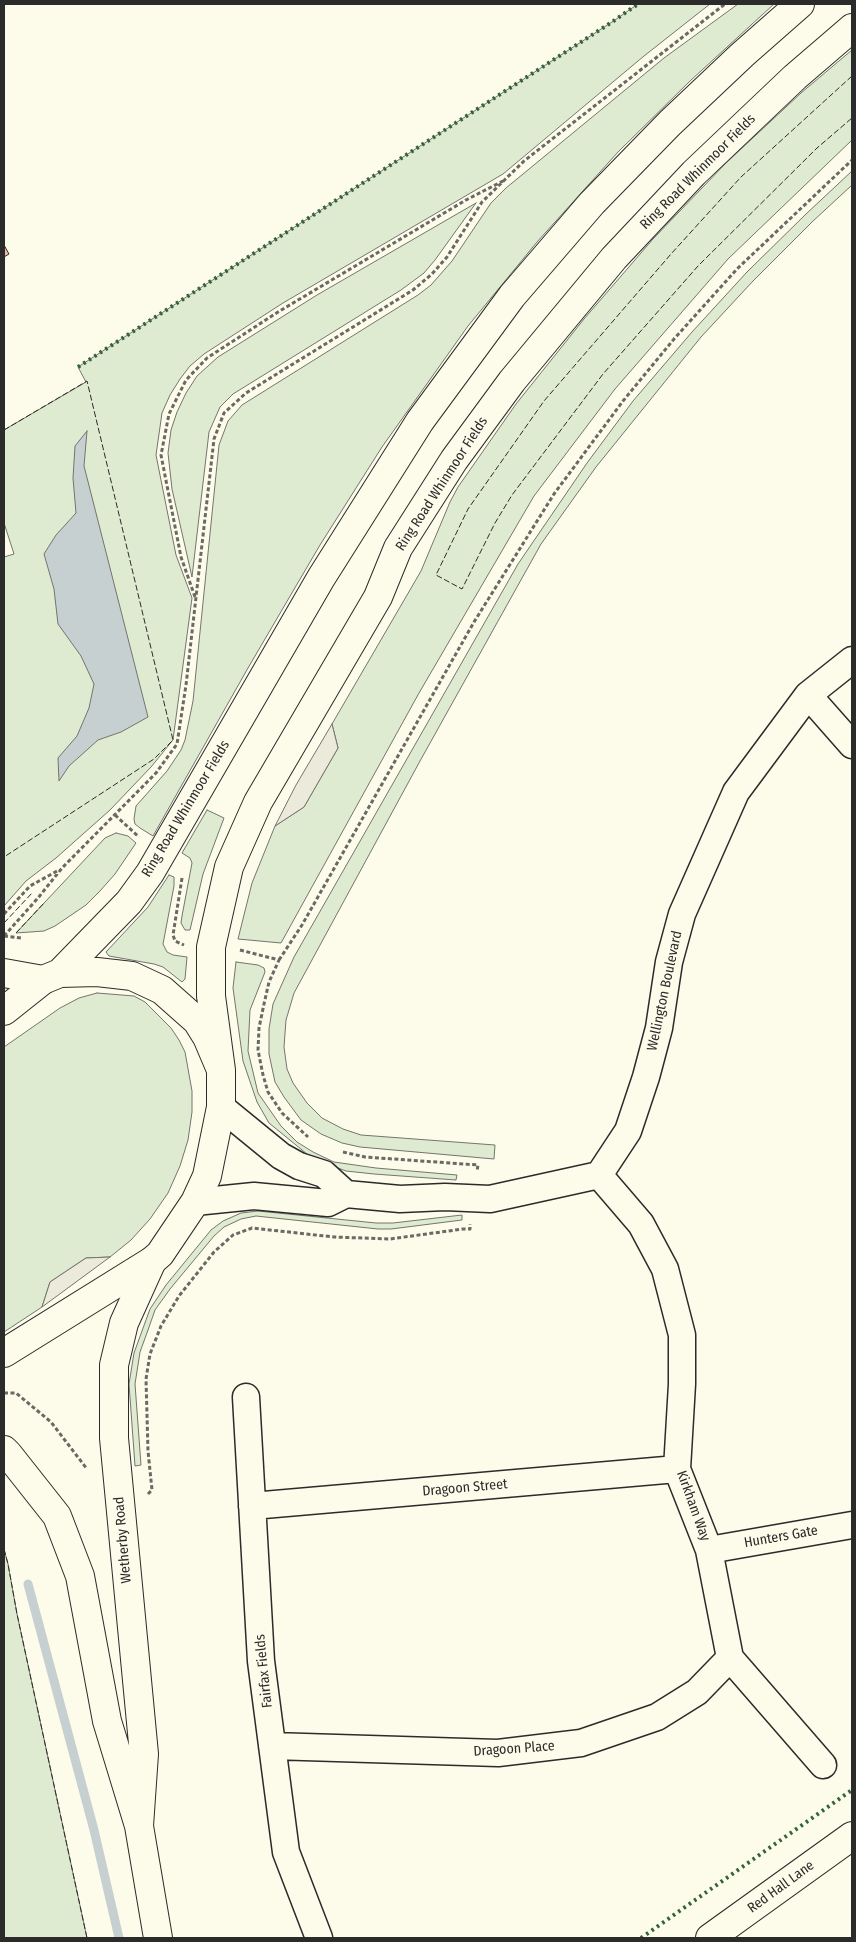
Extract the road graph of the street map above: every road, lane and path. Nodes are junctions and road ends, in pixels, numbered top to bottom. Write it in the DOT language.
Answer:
graph roads {
  1 [pos="725,4"];
  2 [pos="800,4"];
  3 [pos="852,28"];
  4 [pos="852,160"];
  5 [pos="506,180"];
  6 [pos="195,597"];
  7 [pos="852,660"];
  8 [pos="808,695"];
  9 [pos="852,745"];
  10 [pos="115,816"];
  11 [pos="143,842"];
  12 [pos="62,868"];
  13 [pos="183,870"];
  14 [pos="4,914"];
  15 [pos="4,936"];
  16 [pos="21,938"];
  17 [pos="189,945"];
  18 [pos="236,950"];
  19 [pos="278,960"];
  20 [pos="4,973"];
  21 [pos="51,977"];
  22 [pos="4,1011"];
  23 [pos="221,1070"];
  24 [pos="221,1107"];
  25 [pos="314,1140"];
  26 [pos="335,1151"];
  27 [pos="464,1165"];
  28 [pos="599,1175"];
  29 [pos="346,1194"];
  30 [pos="195,1202"];
  31 [pos="463,1229"];
  32 [pos="152,1261"];
  33 [pos="4,1353"];
  34 [pos="4,1393"];
  35 [pos="246,1396"];
  36 [pos="4,1450"];
  37 [pos="677,1469"];
  38 [pos="92,1474"];
  39 [pos="152,1490"];
  40 [pos="252,1506"];
  41 [pos="852,1525"];
  42 [pos="709,1550"];
  43 [pos="730,1658"];
  44 [pos="272,1746"];
  45 [pos="823,1765"];
  46 [pos="139,1826"];
  47 [pos="852,1836"];
  48 [pos="158,1938"];
  49 [pos="319,1938"];
  50 [pos="710,1938"];
  1 -- 5 [label="path"];
  2 -- 21 [label="main road, Ring Road Whinmoor Fields"];
  3 -- 23 [label="main road, Ring Road Whinmoor Fields"];
  4 -- 19 [label="path"];
  5 -- 6 [label="path"];
  5 -- 6 [label="path"];
  6 -- 10 [label="path"];
  7 -- 8 [label="street, Wellington Boulevard"];
  8 -- 9 [label="street"];
  8 -- 28 [label="street, Wellington Boulevard"];
  10 -- 11 [label="path"];
  10 -- 12 [label="path"];
  12 -- 14 [label="path"];
  12 -- 15 [label="path"];
  13 -- 17 [label="path"];
  15 -- 16 [label="path"];
  18 -- 19 [label="path"];
  19 -- 25 [label="path"];
  20 -- 21 [label="main road"];
  21 -- 22 [label="main road, Ring Road Whinmoor Fields"];
  21 -- 23 [label="main road"];
  23 -- 24 [label="main road, Ring Road Whinmoor Fields"];
  24 -- 29 [label="street"];
  24 -- 30 [label="main road, Ring Road Whinmoor Fields"];
  26 -- 27 [label="path"];
  28 -- 29 [label="street"];
  28 -- 37 [label="street, Kirkham Way"];
  29 -- 30 [label="street"];
  30 -- 32 [label="main road, Ring Road Whinmoor Fields"];
  31 -- 39 [label="path"];
  32 -- 33 [label="main road"];
  32 -- 46 [label="main road, Wetherby Road"];
  34 -- 38 [label="path"];
  35 -- 40 [label="street, Fairfax Fields"];
  36 -- 46 [label="main road, Wetherby Road"];
  37 -- 40 [label="street, Dragoon Street"];
  37 -- 42 [label="street, Kirkham Way"];
  40 -- 44 [label="street, Fairfax Fields"];
  41 -- 42 [label="street, Hunters Gate"];
  42 -- 43 [label="street, Kirkham Way"];
  43 -- 44 [label="street, Dragoon Place"];
  43 -- 45 [label="street, Kirkham Way"];
  44 -- 49 [label="street, Fairfax Fields"];
  46 -- 48 [label="main road, Wetherby Road"];
  47 -- 50 [label="main road, Red Hall Lane"];
}
